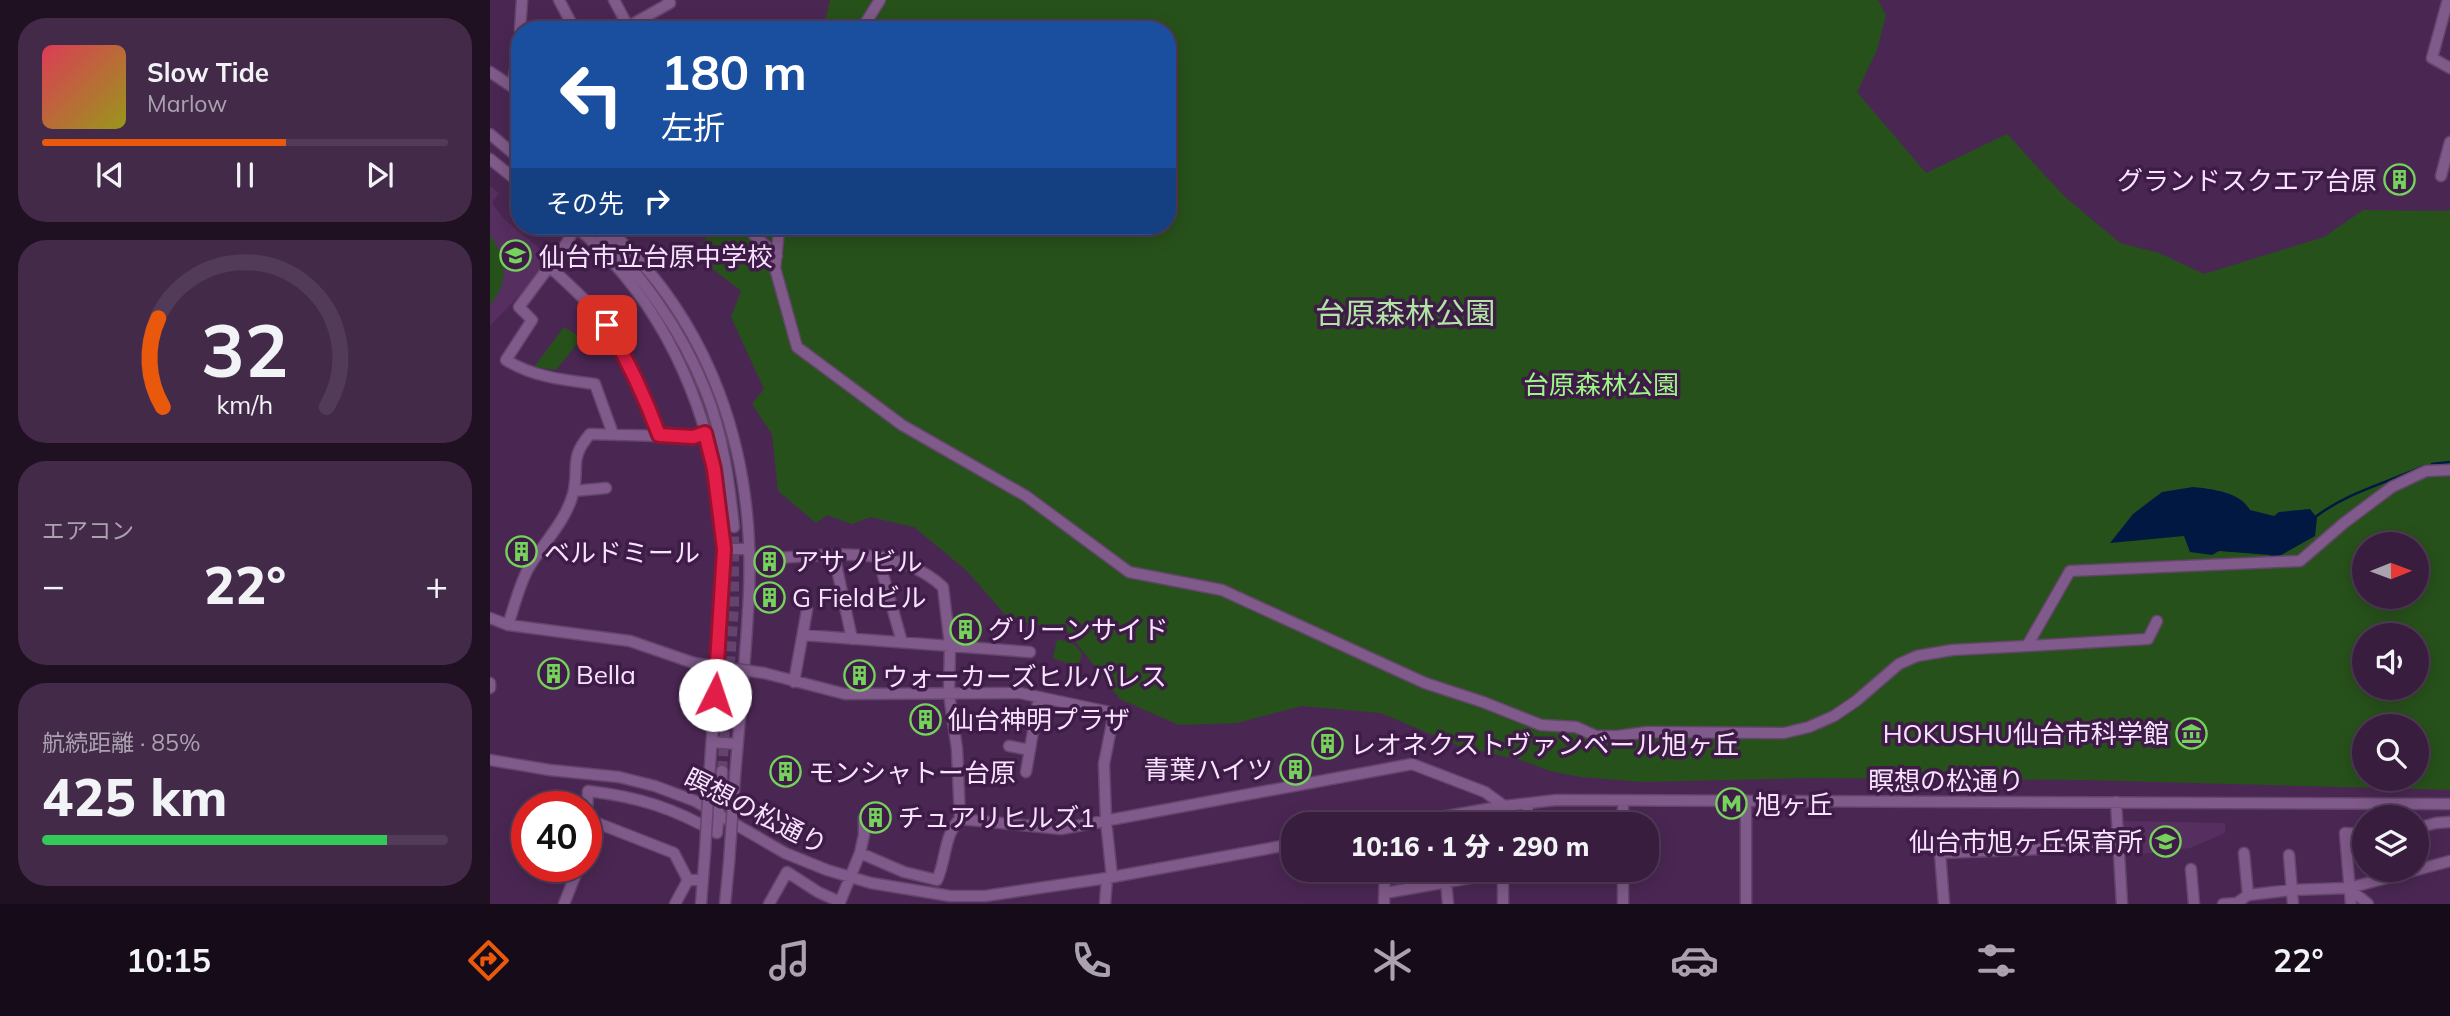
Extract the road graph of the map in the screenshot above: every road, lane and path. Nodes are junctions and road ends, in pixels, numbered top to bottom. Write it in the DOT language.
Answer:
graph roads {
  1 [pos="522,0"];
  2 [pos="559,0"];
  3 [pos="614,0"];
  4 [pos="668,0"];
  5 [pos="880,0"];
  6 [pos="2450,1"];
  7 [pos="521,21"];
  8 [pos="570,21"];
  9 [pos="625,21"];
  10 [pos="640,21"];
  11 [pos="867,21"];
  12 [pos="2450,68"];
  13 [pos="490,72"];
  14 [pos="511,86"];
  15 [pos="490,134"];
  16 [pos="2450,145"];
  17 [pos="511,152"];
  18 [pos="490,159"];
  19 [pos="511,176"];
  20 [pos="2441,176"];
  21 [pos="574,235"];
  22 [pos="587,235"];
  23 [pos="592,235"];
  24 [pos="614,235"];
  25 [pos="754,235"];
  26 [pos="778,235"];
  27 [pos="777,256"];
  28 [pos="548,265"];
  29 [pos="705,433"];
  30 [pos="613,434"];
  31 [pos="659,435"];
  32 [pos="2450,470"];
  33 [pos="606,488"];
  34 [pos="574,491"];
  35 [pos="734,527"];
  36 [pos="724,549"];
  37 [pos="748,549"];
  38 [pos="834,555"];
  39 [pos="884,557"];
  40 [pos="780,558"];
  41 [pos="807,610"];
  42 [pos="490,618"];
  43 [pos="2157,621"];
  44 [pos="508,625"];
  45 [pos="803,635"];
  46 [pos="852,639"];
  47 [pos="902,642"];
  48 [pos="950,645"];
  49 [pos="2027,646"];
  50 [pos="1030,652"];
  51 [pos="794,682"];
  52 [pos="949,694"];
  53 [pos="1039,697"];
  54 [pos="712,742"];
  55 [pos="737,744"];
  56 [pos="1009,746"];
  57 [pos="1030,750"];
  58 [pos="490,760"];
  59 [pos="723,771"];
  60 [pos="1026,772"];
  61 [pos="602,793"];
  62 [pos="1623,801"];
  63 [pos="1746,801"];
  64 [pos="2116,802"];
  65 [pos="2450,803"];
  66 [pos="1527,804"];
  67 [pos="1504,806"];
  68 [pos="1478,812"];
  69 [pos="1528,812"];
  70 [pos="1623,812"];
  71 [pos="719,814"];
  72 [pos="864,818"];
  73 [pos="960,819"];
  74 [pos="1106,821"];
  75 [pos="2450,822"];
  76 [pos="602,825"];
  77 [pos="2429,825"];
  78 [pos="2450,828"];
  79 [pos="2352,833"];
  80 [pos="1281,846"];
  81 [pos="2117,846"];
  82 [pos="860,853"];
  83 [pos="2244,853"];
  84 [pos="2289,855"];
  85 [pos="2450,861"];
  86 [pos="2191,869"];
  87 [pos="851,878"];
  88 [pos="1110,878"];
  89 [pos="688,880"];
  90 [pos="702,880"];
  91 [pos="573,882"];
  92 [pos="1452,882"];
  93 [pos="1503,882"];
  94 [pos="1623,882"];
  95 [pos="1446,883"];
  96 [pos="2349,888"];
  97 [pos="2291,890"];
  98 [pos="917,892"];
  99 [pos="2248,895"];
  100 [pos="1384,899"];
  101 [pos="564,904"];
  102 [pos="676,904"];
  103 [pos="701,904"];
  104 [pos="725,904"];
  105 [pos="769,904"];
  106 [pos="915,904"];
  107 [pos="1105,904"];
  108 [pos="1448,904"];
  109 [pos="1503,904"];
  110 [pos="1623,904"];
  111 [pos="1746,904"];
  112 [pos="1944,904"];
  113 [pos="2122,904"];
  114 [pos="2194,904"];
  115 [pos="2222,904"];
  116 [pos="2237,904"];
  117 [pos="2293,904"];
  118 [pos="2351,904"];
  119 [pos="2368,904"];
  1 -- 7 [label="street"];
  2 -- 8 [label="street"];
  3 -- 9 [label="street"];
  4 -- 10 [label="street"];
  5 -- 11 [label="street"];
  6 -- 12 [label="street"];
  13 -- 14 [label="street"];
  15 -- 17 [label="street"];
  16 -- 20 [label="street"];
  18 -- 19 [label="street"];
  21 -- 28 [label="street"];
  22 -- 29 [label="street"];
  23 -- 35 [label="street"];
  24 -- 37 [label="street"];
  25 -- 27 [label="street"];
  26 -- 27 [label="street"];
  27 -- 49 [label="street"];
  28 -- 30 [label="street"];
  28 -- 31 [label="street"];
  29 -- 31 [label="street"];
  29 -- 36 [label="street"];
  30 -- 31 [label="street"];
  30 -- 34 [label="street"];
  32 -- 49 [label="street"];
  33 -- 34 [label="street"];
  34 -- 44 [label="street"];
  36 -- 37 [label="street"];
  36 -- 54 [label="street"];
  37 -- 55 [label="street"];
  38 -- 39 [label="street"];
  38 -- 40 [label="street"];
  38 -- 46 [label="street"];
  39 -- 47 [label="street"];
  39 -- 48 [label="street"];
  41 -- 45 [label="street"];
  42 -- 44 [label="street"];
  43 -- 49 [label="street"];
  44 -- 51 [label="street, bridge"];
  45 -- 46 [label="street"];
  45 -- 51 [label="street"];
  46 -- 47 [label="street"];
  47 -- 48 [label="street"];
  48 -- 50 [label="street"];
  48 -- 52 [label="street"];
  51 -- 52 [label="street"];
  52 -- 53 [label="street"];
  52 -- 73 [label="street"];
  53 -- 57 [label="street"];
  53 -- 74 [label="street"];
  54 -- 55 [label="street"];
  54 -- 90 [label="street, bridge"];
  55 -- 104 [label="street, bridge"];
  56 -- 57 [label="street"];
  57 -- 60 [label="street"];
  58 -- 71 [label="street, 瞑想の松通り"];
  59 -- 71 [label="street"];
  61 -- 71 [label="street"];
  62 -- 63 [label="street, 瞑想の松通り"];
  62 -- 66 [label="street, 瞑想の松通り"];
  62 -- 70 [label="street"];
  63 -- 64 [label="street, 瞑想の松通り"];
  63 -- 111 [label="street"];
  64 -- 65 [label="street, 瞑想の松通り"];
  64 -- 81 [label="street"];
  66 -- 67 [label="street, 瞑想の松通り"];
  66 -- 69 [label="street"];
  67 -- 68 [label="street, 瞑想の松通り"];
  67 -- 74 [label="street"];
  71 -- 87 [label="street, 瞑想の松通り"];
  72 -- 82 [label="street"];
  73 -- 74 [label="street"];
  73 -- 82 [label="street"];
  74 -- 88 [label="street"];
  75 -- 77 [label="street"];
  75 -- 78 [label="street"];
  76 -- 89 [label="street"];
  79 -- 96 [label="street"];
  80 -- 88 [label="street, 瞑想の松通り"];
  81 -- 112 [label="street"];
  81 -- 113 [label="street"];
  82 -- 87 [label="street"];
  83 -- 99 [label="street"];
  84 -- 97 [label="street"];
  85 -- 96 [label="street"];
  86 -- 114 [label="street"];
  87 -- 98 [label="street, 瞑想の松通り"];
  87 -- 105 [label="street"];
  88 -- 98 [label="street, 瞑想の松通り"];
  88 -- 107 [label="street"];
  89 -- 90 [label="street"];
  89 -- 102 [label="street"];
  90 -- 103 [label="street"];
  91 -- 101 [label="street"];
  92 -- 95 [label="street"];
  93 -- 109 [label="street"];
  94 -- 110 [label="street"];
  95 -- 100 [label="street"];
  95 -- 108 [label="street"];
  96 -- 97 [label="street"];
  96 -- 118 [label="street"];
  96 -- 119 [label="street"];
  97 -- 99 [label="street"];
  97 -- 117 [label="street"];
  98 -- 106 [label="street"];
  99 -- 116 [label="street"];
  115 -- 116 [label="street"];
}
